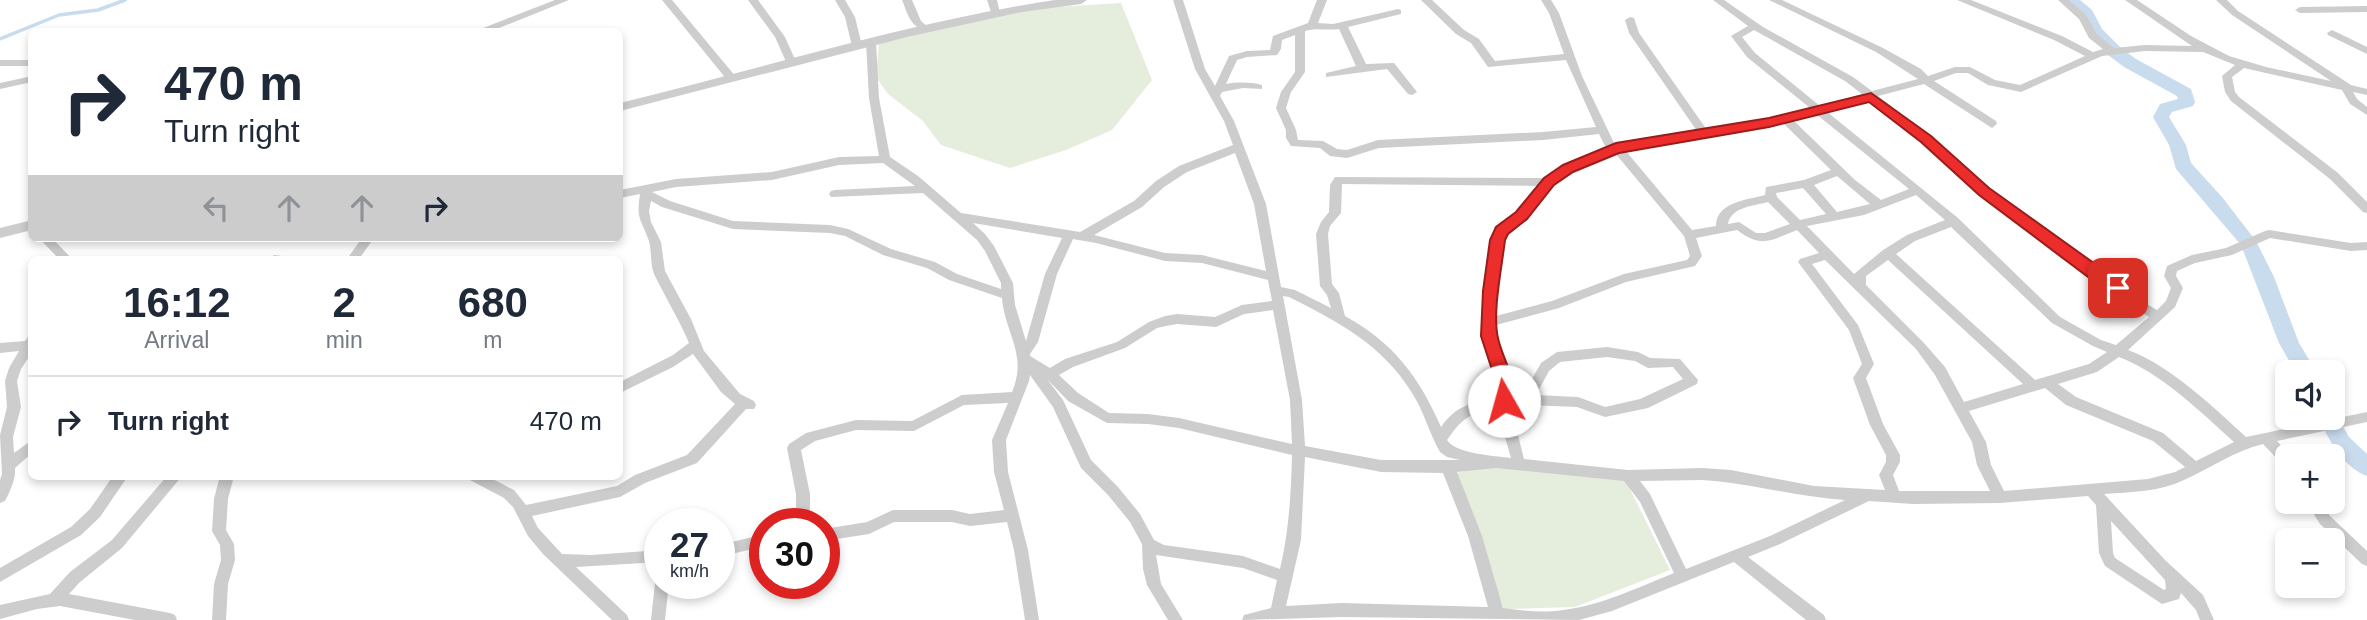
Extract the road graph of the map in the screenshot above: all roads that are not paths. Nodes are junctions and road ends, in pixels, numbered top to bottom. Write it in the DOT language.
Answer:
graph roads {
  1 [pos="564,0"];
  2 [pos="667,0"];
  3 [pos="753,0"];
  4 [pos="840,0"];
  5 [pos="907,0"];
  6 [pos="1074,0"];
  7 [pos="1081,0"];
  8 [pos="1178,0"];
  9 [pos="1322,0"];
  10 [pos="1426,0"];
  11 [pos="1546,0"];
  12 [pos="1718,0"];
  13 [pos="1774,0"];
  14 [pos="1962,0"];
  15 [pos="2063,0"];
  16 [pos="2130,0"];
  17 [pos="2221,0"];
  18 [pos="2333,0"];
  19 [pos="994,6"];
  20 [pos="2343,9"];
  21 [pos="2367,9"];
  22 [pos="2300,10"];
  23 [pos="1398,12"];
  24 [pos="1630,20"];
  25 [pos="1312,25"];
  26 [pos="1343,26"];
  27 [pos="1755,26"];
  28 [pos="923,27"];
  29 [pos="489,28"];
  30 [pos="1300,31"];
  31 [pos="2332,33"];
  32 [pos="864,44"];
  33 [pos="2205,49"];
  34 [pos="2111,51"];
  35 [pos="2367,51"];
  36 [pos="2091,55"];
  37 [pos="1569,57"];
  38 [pos="0,63"];
  39 [pos="28,63"];
  40 [pos="792,64"];
  41 [pos="2242,64"];
  42 [pos="1362,68"];
  43 [pos="1330,75"];
  44 [pos="732,79"];
  45 [pos="28,80"];
  46 [pos="1926,80"];
  47 [pos="0,86"];
  48 [pos="1258,87"];
  49 [pos="2347,87"];
  50 [pos="1412,92"];
  51 [pos="2367,92"];
  52 [pos="1216,93"];
  53 [pos="1871,97"];
  54 [pos="623,106"];
  55 [pos="1819,110"];
  56 [pos="2367,111"];
  57 [pos="1785,119"];
  58 [pos="1992,124"];
  59 [pos="1604,130"];
  60 [pos="1703,132"];
  61 [pos="1239,147"];
  62 [pos="1614,149"];
  63 [pos="886,159"];
  64 [pos="1838,171"];
  65 [pos="1549,182"];
  66 [pos="1806,184"];
  67 [pos="926,189"];
  68 [pos="1918,190"];
  69 [pos="646,191"];
  70 [pos="623,194"];
  71 [pos="835,194"];
  72 [pos="1770,197"];
  73 [pos="1879,205"];
  74 [pos="2367,209"];
  75 [pos="1834,216"];
  76 [pos="957,217"];
  77 [pos="1954,221"];
  78 [pos="1799,225"];
  79 [pos="28,226"];
  80 [pos="1722,227"];
  81 [pos="0,233"];
  82 [pos="1689,235"];
  83 [pos="1075,236"];
  84 [pos="49,242"];
  85 [pos="2367,246"];
  86 [pos="1887,253"];
  87 [pos="1826,255"];
  88 [pos="63,256"];
  89 [pos="1274,276"];
  90 [pos="1860,286"];
  91 [pos="1007,295"];
  92 [pos="1278,298"];
  93 [pos="2156,315"];
  94 [pos="1339,319"];
  95 [pos="1490,322"];
  96 [pos="28,343"];
  97 [pos="695,345"];
  98 [pos="0,348"];
  99 [pos="28,348"];
  100 [pos="2119,350"];
  101 [pos="1024,356"];
  102 [pos="1050,374"];
  103 [pos="2040,384"];
  104 [pos="623,386"];
  105 [pos="1015,397"];
  106 [pos="1527,400"];
  107 [pos="1504,401"];
  108 [pos="1962,408"];
  109 [pos="2367,417"];
  110 [pos="2265,438"];
  111 [pos="1440,439"];
  112 [pos="2244,443"];
  113 [pos="28,448"];
  114 [pos="2275,448"];
  115 [pos="1299,450"];
  116 [pos="1496,462"];
  117 [pos="10,464"];
  118 [pos="1519,464"];
  119 [pos="1448,467"];
  120 [pos="2195,468"];
  121 [pos="1628,476"];
  122 [pos="118,480"];
  123 [pos="172,480"];
  124 [pos="226,480"];
  125 [pos="483,480"];
  126 [pos="619,483"];
  127 [pos="2091,490"];
  128 [pos="1867,496"];
  129 [pos="0,497"];
  130 [pos="2000,497"];
  131 [pos="1894,498"];
  132 [pos="2103,502"];
  133 [pos="803,508"];
  134 [pos="523,512"];
  135 [pos="2321,514"];
  136 [pos="1012,515"];
  137 [pos="840,533"];
  138 [pos="1149,544"];
  139 [pos="1735,555"];
  140 [pos="644,557"];
  141 [pos="559,560"];
  142 [pos="2367,560"];
  143 [pos="0,576"];
  144 [pos="1682,576"];
  145 [pos="1286,577"];
  146 [pos="2172,577"];
  147 [pos="660,599"];
  148 [pos="54,600"];
  149 [pos="0,612"];
  150 [pos="1277,613"];
  151 [pos="1497,614"];
  152 [pos="1593,616"];
  153 [pos="1034,619"];
  154 [pos="1566,619"];
  155 [pos="170,620"];
  156 [pos="219,620"];
  157 [pos="622,620"];
  158 [pos="657,620"];
  159 [pos="1176,620"];
  160 [pos="1249,620"];
  161 [pos="1819,620"];
  162 [pos="2208,620"];
  1 -- 29 [label="street"];
  2 -- 44 [label="street"];
  3 -- 40 [label="street"];
  4 -- 32 [label="street"];
  5 -- 28 [label="street"];
  6 -- 7 [label="street"];
  6 -- 19 [label="street"];
  8 -- 52 [label="street"];
  9 -- 25 [label="street"];
  10 -- 37 [label="street"];
  11 -- 37 [label="street"];
  12 -- 27 [label="street"];
  13 -- 46 [label="street"];
  14 -- 36 [label="street"];
  15 -- 34 [label="street"];
  16 -- 33 [label="street"];
  17 -- 49 [label="street"];
  18 -- 20 [label="street"];
  19 -- 28 [label="street"];
  20 -- 21 [label="street"];
  20 -- 22 [label="street"];
  23 -- 26 [label="street"];
  24 -- 60 [label="street"];
  25 -- 26 [label="street"];
  25 -- 30 [label="street"];
  26 -- 42 [label="street"];
  27 -- 53 [label="street"];
  27 -- 55 [label="street"];
  28 -- 32 [label="street"];
  30 -- 52 [label="street"];
  30 -- 59 [label="street"];
  31 -- 35 [label="street"];
  32 -- 40 [label="street"];
  32 -- 63 [label="street"];
  33 -- 34 [label="street"];
  33 -- 41 [label="street"];
  34 -- 36 [label="street"];
  36 -- 46 [label="street"];
  37 -- 59 [label="street"];
  38 -- 39 [label="street"];
  40 -- 44 [label="street"];
  41 -- 49 [label="street"];
  41 -- 74 [label="street"];
  42 -- 43 [label="street"];
  42 -- 50 [label="street"];
  44 -- 54 [label="street"];
  45 -- 47 [label="street"];
  46 -- 53 [label="street"];
  46 -- 58 [label="street"];
  48 -- 52 [label="street"];
  49 -- 51 [label="street"];
  49 -- 56 [label="street"];
  52 -- 61 [label="street"];
  53 -- 55 [label="street"];
  53 -- 93 [label="street"];
  55 -- 57 [label="street"];
  55 -- 68 [label="street"];
  57 -- 60 [label="street"];
  57 -- 64 [label="street"];
  59 -- 62 [label="street"];
  60 -- 62 [label="street"];
  61 -- 83 [label="street"];
  61 -- 89 [label="street"];
  62 -- 65 [label="street"];
  62 -- 82 [label="street"];
  63 -- 67 [label="street"];
  63 -- 69 [label="street"];
  64 -- 66 [label="street"];
  64 -- 73 [label="street"];
  65 -- 94 [label="street"];
  65 -- 95 [label="street"];
  66 -- 72 [label="street"];
  66 -- 75 [label="street"];
  67 -- 71 [label="street"];
  67 -- 76 [label="street"];
  68 -- 73 [label="street"];
  68 -- 77 [label="street"];
  69 -- 70 [label="street"];
  69 -- 91 [label="street"];
  69 -- 97 [label="street"];
  72 -- 78 [label="street"];
  72 -- 80 [label="street"];
  73 -- 75 [label="street"];
  75 -- 78 [label="street"];
  76 -- 83 [label="street"];
  76 -- 91 [label="street"];
  77 -- 86 [label="street"];
  77 -- 100 [label="street"];
  78 -- 80 [label="street"];
  78 -- 87 [label="street"];
  79 -- 81 [label="street"];
  80 -- 82 [label="street"];
  82 -- 95 [label="street"];
  83 -- 89 [label="street"];
  83 -- 101 [label="street"];
  84 -- 88 [label="street"];
  85 -- 93 [label="street"];
  86 -- 90 [label="street"];
  86 -- 103 [label="street"];
  87 -- 90 [label="street"];
  87 -- 131 [label="street"];
  89 -- 92 [label="street"];
  90 -- 108 [label="street"];
  91 -- 101 [label="street"];
  92 -- 94 [label="street"];
  92 -- 102 [label="street"];
  92 -- 115 [label="street"];
  93 -- 100 [label="street"];
  94 -- 111 [label="street"];
  95 -- 107 [label="street"];
  96 -- 98 [label="street"];
  97 -- 104 [label="street"];
  97 -- 126 [label="street"];
  99 -- 117 [label="street"];
  100 -- 103 [label="street"];
  100 -- 112 [label="street"];
  101 -- 102 [label="street"];
  101 -- 105 [label="street"];
  101 -- 138 [label="street"];
  102 -- 115 [label="street"];
  103 -- 108 [label="street"];
  103 -- 120 [label="street"];
  105 -- 133 [label="street"];
  105 -- 136 [label="street"];
  106 -- 106 [label="street"];
  106 -- 107 [label="street"];
  107 -- 111 [label="street"];
  107 -- 118 [label="street"];
  108 -- 130 [label="street"];
  109 -- 110 [label="street"];
  110 -- 112 [label="street"];
  110 -- 114 [label="street"];
  111 -- 116 [label="street"];
  112 -- 120 [label="street"];
  113 -- 117 [label="street"];
  115 -- 119 [label="street"];
  115 -- 145 [label="street"];
  116 -- 118 [label="street"];
  116 -- 119 [label="street"];
  117 -- 129 [label="street"];
  118 -- 121 [label="street"];
  119 -- 151 [label="street"];
  120 -- 127 [label="street"];
  121 -- 128 [label="street"];
  121 -- 144 [label="street"];
  122 -- 143 [label="street"];
  123 -- 148 [label="street"];
  124 -- 156 [label="street"];
  125 -- 134 [label="street"];
  126 -- 134 [label="street"];
  127 -- 130 [label="street"];
  127 -- 132 [label="street"];
  128 -- 131 [label="street"];
  128 -- 139 [label="street"];
  130 -- 131 [label="street"];
  132 -- 146 [label="street"];
  132 -- 146 [label="street"];
  134 -- 141 [label="street"];
  135 -- 142 [label="street"];
  136 -- 137 [label="street"];
  136 -- 153 [label="street"];
  138 -- 145 [label="street"];
  138 -- 159 [label="street"];
  139 -- 144 [label="street"];
  139 -- 161 [label="street"];
  140 -- 141 [label="street"];
  141 -- 157 [label="street"];
  144 -- 152 [label="street"];
  145 -- 150 [label="street"];
  146 -- 162 [label="street"];
  147 -- 158 [label="street"];
  148 -- 149 [label="street"];
  148 -- 155 [label="street"];
  150 -- 151 [label="street"];
  150 -- 160 [label="street"];
  151 -- 154 [label="street"];
  152 -- 154 [label="street"];
}
